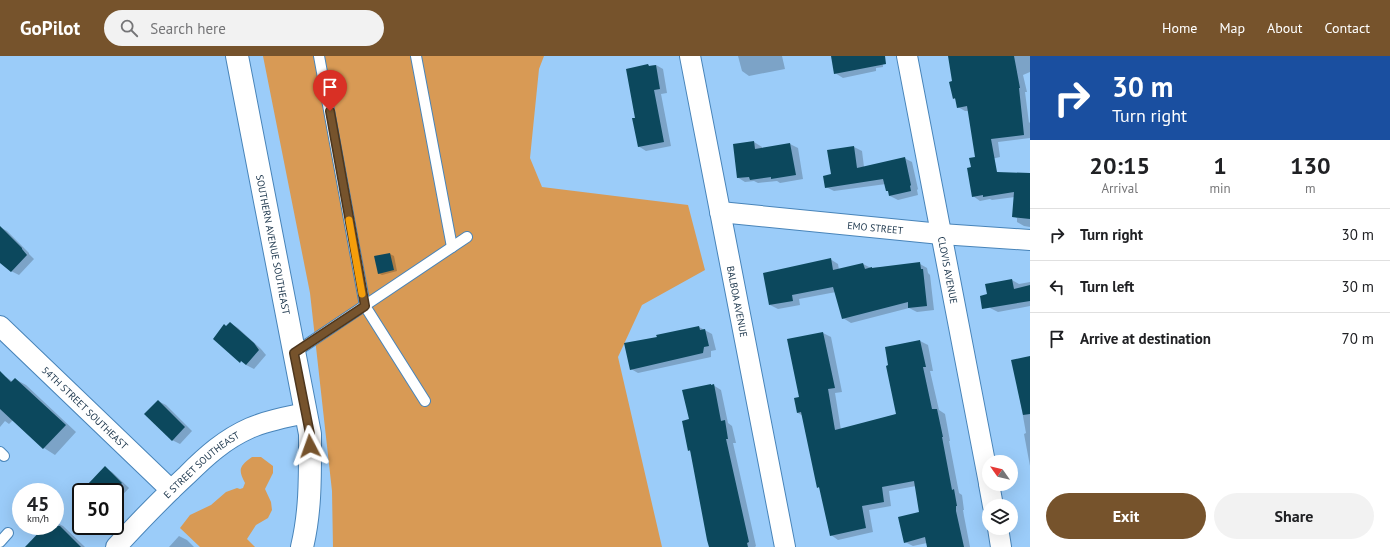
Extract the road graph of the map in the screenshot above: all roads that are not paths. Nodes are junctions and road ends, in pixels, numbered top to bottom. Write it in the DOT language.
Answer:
graph roads {
  1 [pos="237,56"];
  2 [pos="319,56"];
  3 [pos="416,56"];
  4 [pos="690,56"];
  5 [pos="907,56"];
  6 [pos="720,212"];
  7 [pos="941,234"];
  8 [pos="467,237"];
  9 [pos="1030,240"];
  10 [pos="452,247"];
  11 [pos="365,306"];
  12 [pos="2,331"];
  13 [pos="294,353"];
  14 [pos="425,401"];
  15 [pos="308,423"];
  16 [pos="983,455"];
  17 [pos="171,490"];
  18 [pos="8,533"];
  19 [pos="999,535"];
  20 [pos="0,542"];
  21 [pos="116,547"];
  22 [pos="302,547"];
  23 [pos="785,547"];
  24 [pos="1001,547"];
  1 -- 13 [label="main road, SOUTHERN AVENUE SOUTHEAST"];
  2 -- 11 [label="lane"];
  3 -- 10 [label="lane"];
  4 -- 6 [label="street, BALBOA AVENUE"];
  5 -- 7 [label="street, CLOVIS AVENUE"];
  6 -- 7 [label="street, EMO STREET"];
  6 -- 23 [label="street, BALBOA AVENUE"];
  7 -- 9 [label="street, EMO STREET"];
  7 -- 16 [label="street, CLOVIS AVENUE"];
  8 -- 10 [label="lane"];
  10 -- 11 [label="lane"];
  11 -- 13 [label="lane"];
  11 -- 14 [label="lane"];
  12 -- 17 [label="street, 54TH STREET SOUTHEAST"];
  13 -- 15 [label="main road, SOUTHERN AVENUE SOUTHEAST"];
  15 -- 17 [label="street, E STREET SOUTHEAST"];
  15 -- 22 [label="main road, SOUTHERN AVENUE SOUTHEAST"];
  17 -- 21 [label="street, E STREET SOUTHEAST"];
  18 -- 20 [label="lane"];
  19 -- 24 [label="street"];
}
